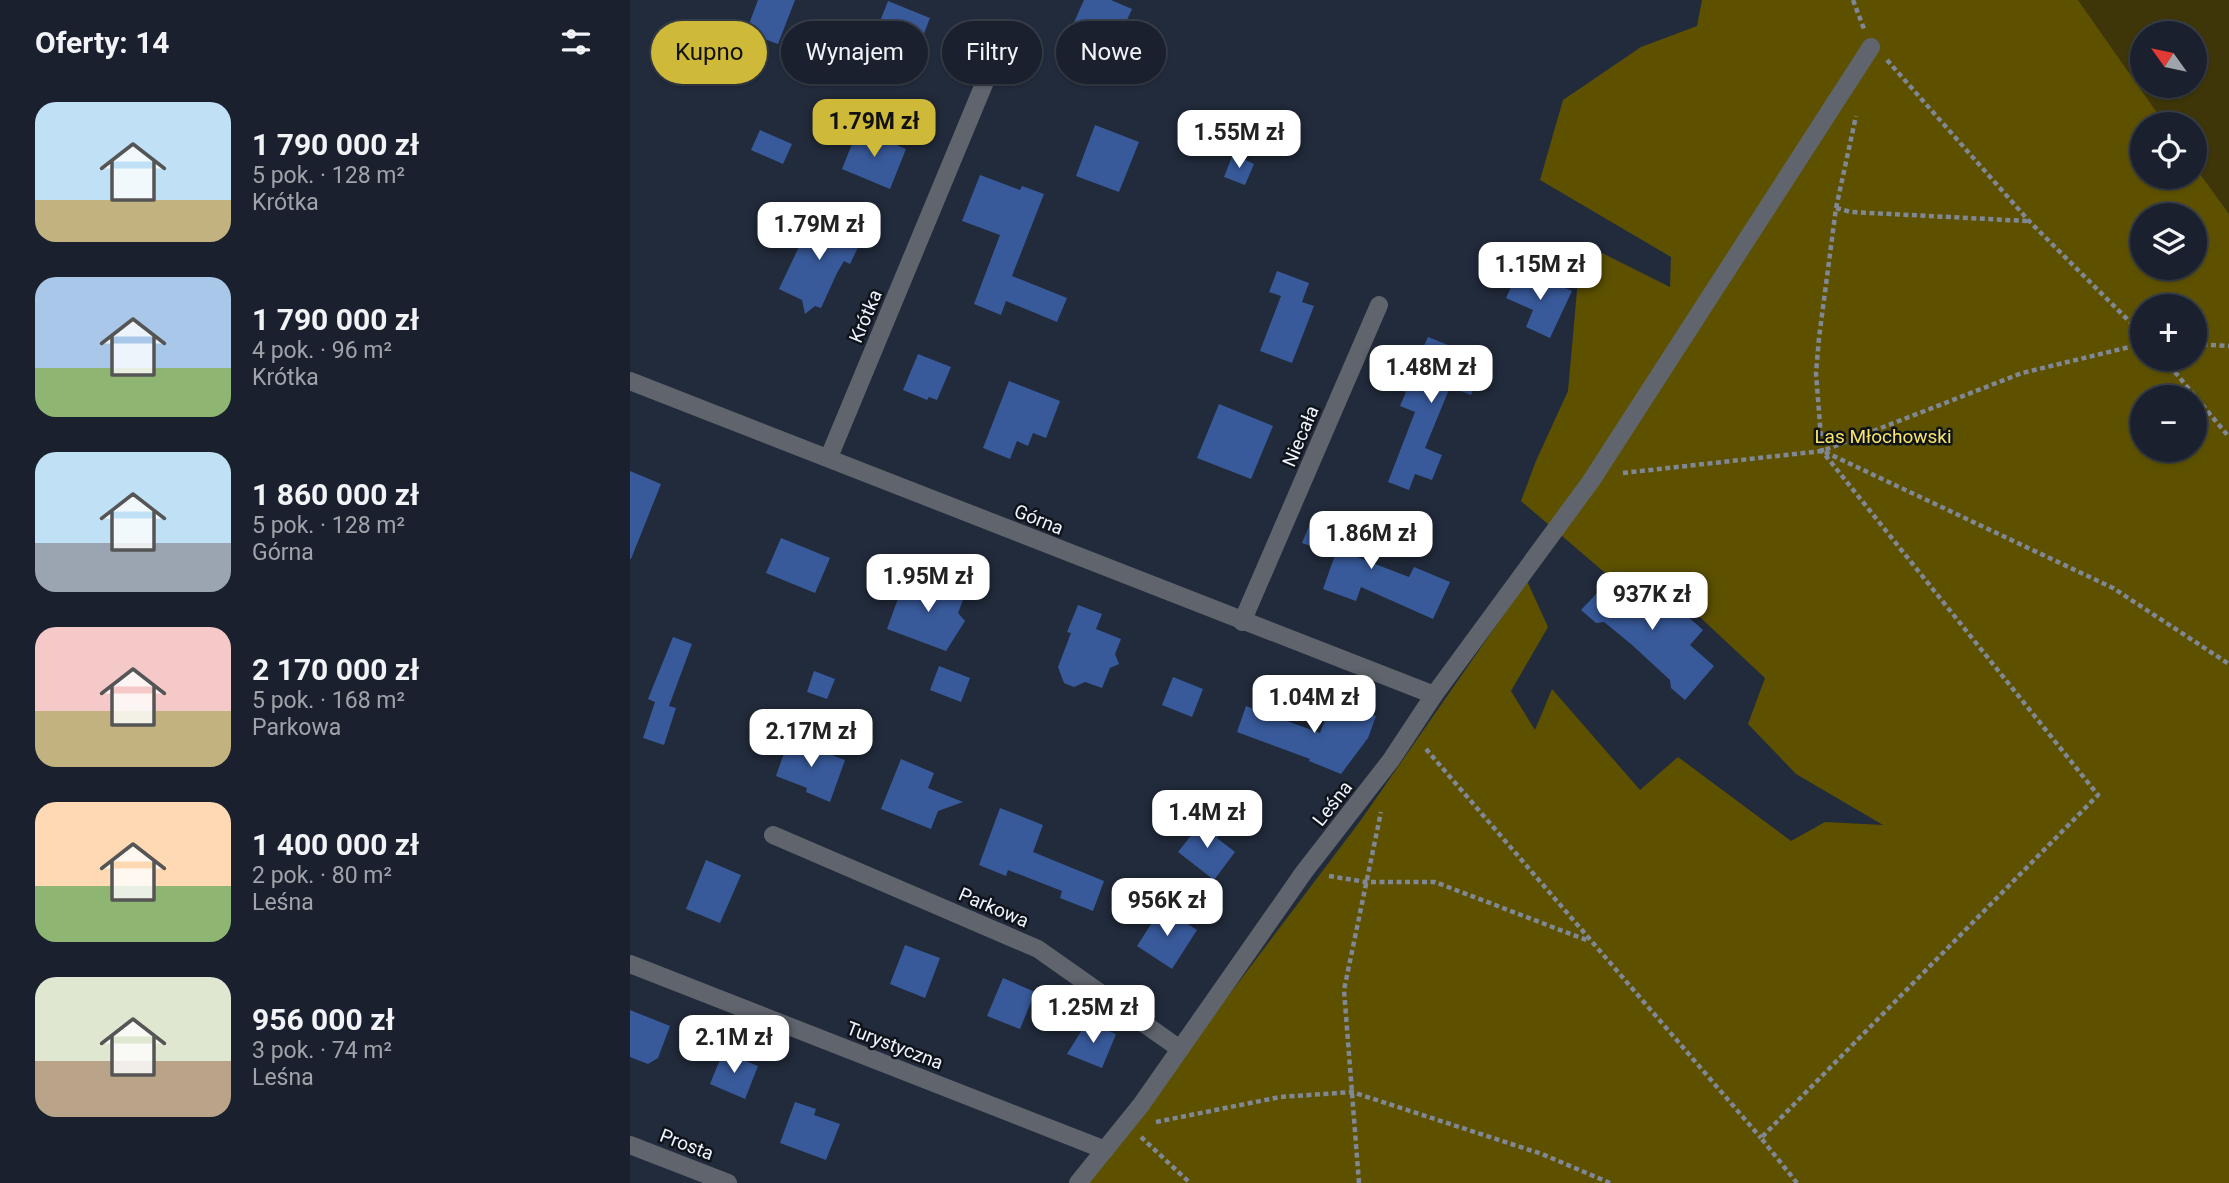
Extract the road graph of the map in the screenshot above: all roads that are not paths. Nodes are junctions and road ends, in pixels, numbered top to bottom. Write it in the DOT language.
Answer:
graph roads {
  1 [pos="1871,47"];
  2 [pos="984,84"];
  3 [pos="1379,305"];
  4 [pos="630,381"];
  5 [pos="829,457"];
  6 [pos="1242,622"];
  7 [pos="1434,695"];
  8 [pos="773,835"];
  9 [pos="630,964"];
  10 [pos="1180,1049"];
  11 [pos="630,1145"];
  12 [pos="1105,1150"];
  13 [pos="728,1183"];
  14 [pos="1078,1183"];
  1 -- 7 [label="street, Leśna"];
  2 -- 5 [label="street, Krótka"];
  3 -- 6 [label="street, Niecała"];
  4 -- 5 [label="street, Górna"];
  5 -- 6 [label="street, Górna"];
  6 -- 7 [label="street, Górna"];
  7 -- 10 [label="street, Leśna"];
  8 -- 10 [label="street, Parkowa"];
  9 -- 12 [label="street, Turystyczna"];
  10 -- 12 [label="street, Leśna"];
  11 -- 13 [label="street, Prosta"];
  12 -- 14 [label="street, Leśna"];
}
